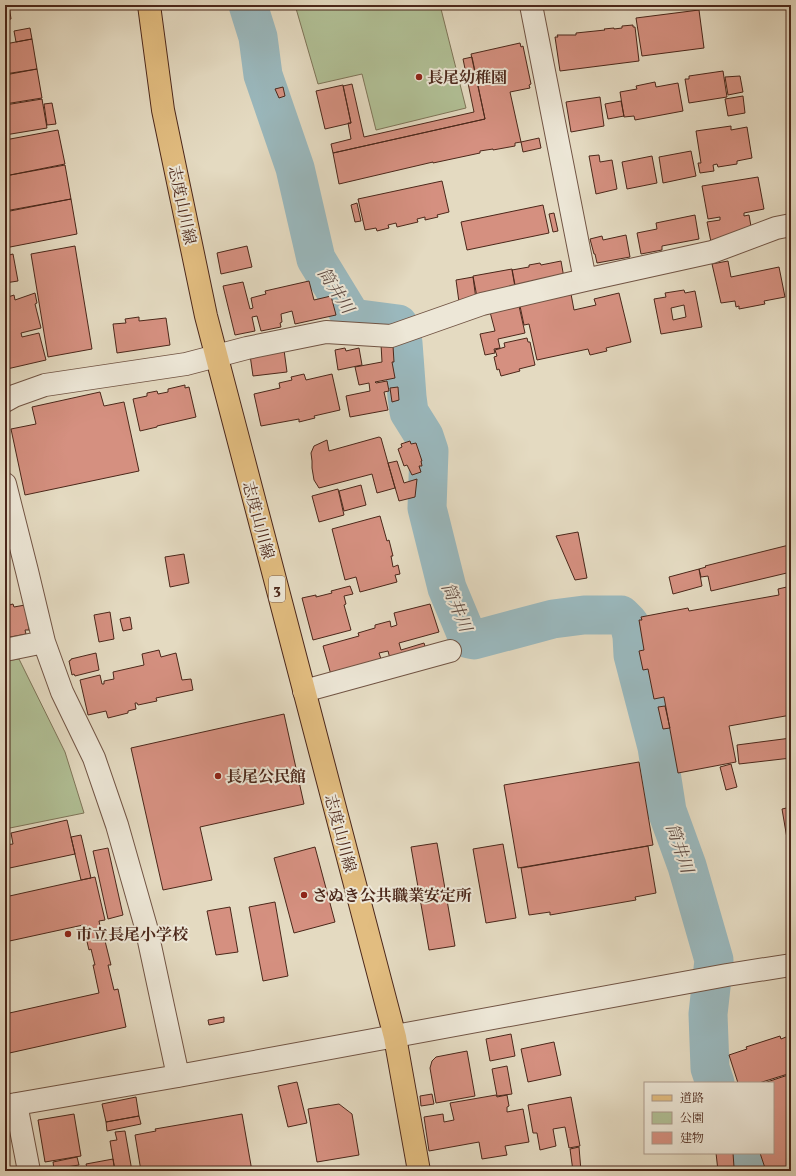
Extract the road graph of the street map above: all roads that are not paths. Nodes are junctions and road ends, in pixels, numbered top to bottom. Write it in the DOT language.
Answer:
graph roads {
  1 [pos="149,5"];
  2 [pos="531,5"];
  3 [pos="791,225"];
  4 [pos="585,280"];
  5 [pos="216,356"];
  6 [pos="5,401"];
  7 [pos="5,484"];
  8 [pos="44,642"];
  9 [pos="5,650"];
  10 [pos="450,651"];
  11 [pos="304,691"];
  12 [pos="791,966"];
  13 [pos="395,1036"];
  14 [pos="178,1076"];
  15 [pos="10,1105"];
  16 [pos="29,1171"];
  17 [pos="418,1171"];
  1 -- 5 [label="main road, 志度山川線 / 3"];
  2 -- 4 [label="street"];
  3 -- 4 [label="street"];
  4 -- 5 [label="street"];
  5 -- 6 [label="street"];
  5 -- 11 [label="main road, 志度山川線 / 3"];
  7 -- 8 [label="street"];
  8 -- 9 [label="street"];
  8 -- 14 [label="street"];
  10 -- 11 [label="street"];
  11 -- 13 [label="main road, 志度山川線 / 3"];
  12 -- 13 [label="street"];
  13 -- 14 [label="street"];
  13 -- 17 [label="main road, 志度山川線 / 3"];
  14 -- 15 [label="street"];
  15 -- 16 [label="street"];
}
